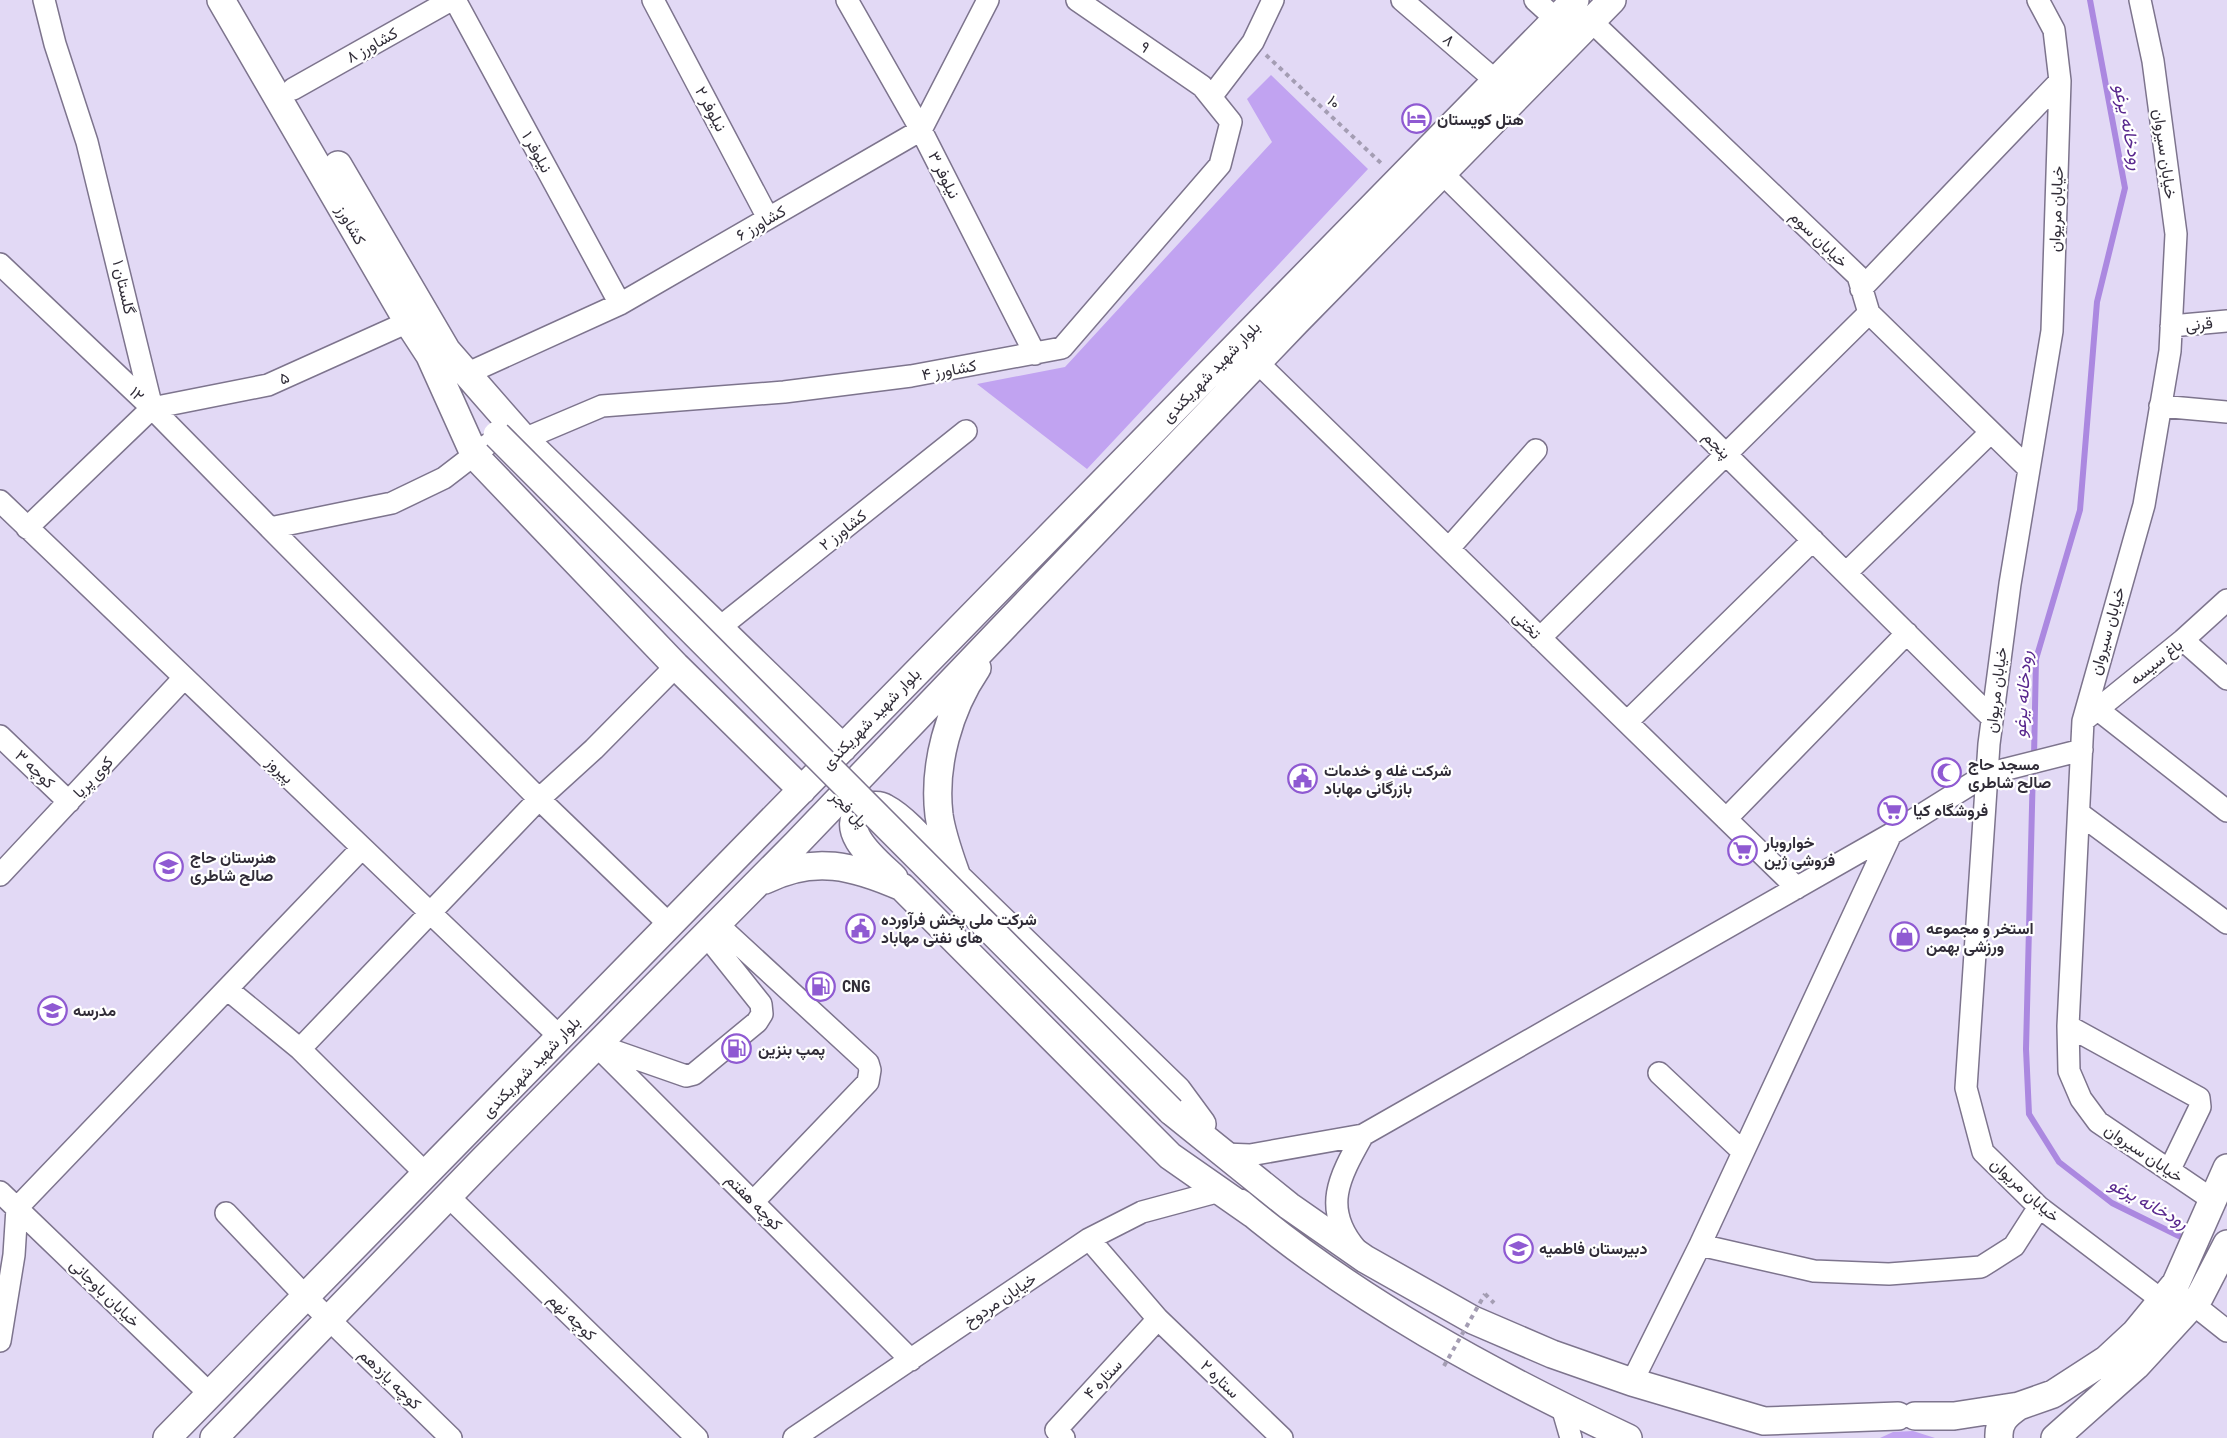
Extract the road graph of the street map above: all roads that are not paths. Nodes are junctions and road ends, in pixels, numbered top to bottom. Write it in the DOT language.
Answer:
graph roads {
  1 [pos="44,0"];
  2 [pos="221,0"];
  3 [pos="241,0"];
  4 [pos="453,0"];
  5 [pos="653,0"];
  6 [pos="847,0"];
  7 [pos="988,0"];
  8 [pos="1077,0"];
  9 [pos="1273,0"];
  10 [pos="1402,0"];
  11 [pos="1535,0"];
  12 [pos="1575,0"];
  13 [pos="1612,0"];
  14 [pos="2038,0"];
  15 [pos="2140,0"];
  16 [pos="1556,19"];
  17 [pos="1591,21"];
  18 [pos="1496,81"];
  19 [pos="2060,81"];
  20 [pos="293,89"];
  21 [pos="1211,97"];
  22 [pos="921,130"];
  23 [pos="1442,173"];
  24 [pos="768,218"];
  25 [pos="0,264"];
  26 [pos="1861,289"];
  27 [pos="620,304"];
  28 [pos="1869,313"];
  29 [pos="2227,321"];
  30 [pos="408,322"];
  31 [pos="2171,326"];
  32 [pos="439,354"];
  33 [pos="1035,354"];
  34 [pos="1257,362"];
  35 [pos="466,374"];
  36 [pos="2160,406"];
  37 [pos="152,408"];
  38 [pos="2227,412"];
  39 [pos="966,431"];
  40 [pos="1991,432"];
  41 [pos="524,439"];
  42 [pos="486,445"];
  43 [pos="1536,450"];
  44 [pos="1726,454"];
  45 [pos="2029,469"];
  46 [pos="0,501"];
  47 [pos="27,528"];
  48 [pos="270,528"];
  49 [pos="1813,540"];
  50 [pos="1449,547"];
  51 [pos="1846,573"];
  52 [pos="2227,600"];
  53 [pos="1008,622"];
  54 [pos="719,628"];
  55 [pos="1907,633"];
  56 [pos="1540,638"];
  57 [pos="2183,640"];
  58 [pos="676,666"];
  59 [pos="184,678"];
  60 [pos="2227,678"];
  61 [pos="2090,715"];
  62 [pos="1992,718"];
  63 [pos="1627,722"];
  64 [pos="0,736"];
  65 [pos="843,748"];
  66 [pos="2082,750"];
  67 [pos="1987,774"];
  68 [pos="802,790"];
  69 [pos="539,799"];
  70 [pos="69,802"];
  71 [pos="2227,811"];
  72 [pos="2080,814"];
  73 [pos="1726,819"];
  74 [pos="1891,834"];
  75 [pos="362,848"];
  76 [pos="0,874"];
  77 [pos="957,877"];
  78 [pos="754,886"];
  79 [pos="902,887"];
  80 [pos="1797,888"];
  81 [pos="430,913"];
  82 [pos="2227,922"];
  83 [pos="670,925"];
  84 [pos="711,930"];
  85 [pos="227,989"];
  86 [pos="2068,1026"];
  87 [pos="560,1037"];
  88 [pos="597,1045"];
  89 [pos="300,1049"];
  90 [pos="1659,1073"];
  91 [pos="1164,1117"];
  92 [pos="1363,1135"];
  93 [pos="1742,1151"];
  94 [pos="1224,1154"];
  95 [pos="2227,1168"];
  96 [pos="2170,1169"];
  97 [pos="426,1174"];
  98 [pos="1220,1191"];
  99 [pos="0,1192"];
  100 [pos="448,1196"];
  101 [pos="2213,1200"];
  102 [pos="753,1202"];
  103 [pos="2039,1207"];
  104 [pos="8,1211"];
  105 [pos="226,1213"];
  106 [pos="1252,1214"];
  107 [pos="1089,1239"];
  108 [pos="2227,1244"];
  109 [pos="1700,1245"];
  110 [pos="1365,1259"];
  111 [pos="2170,1292"];
  112 [pos="306,1297"];
  113 [pos="2197,1300"];
  114 [pos="329,1319"];
  115 [pos="1158,1319"];
  116 [pos="2227,1331"];
  117 [pos="0,1341"];
  118 [pos="911,1360"];
  119 [pos="1632,1382"];
  120 [pos="210,1394"];
  121 [pos="2019,1406"];
  122 [pos="1562,1407"];
  123 [pos="1906,1416"];
  124 [pos="1764,1420"];
  125 [pos="806,1435"];
  126 [pos="2058,1436"];
  127 [pos="216,1437"];
  128 [pos="167,1438"];
  129 [pos="451,1438"];
  130 [pos="697,1438"];
  131 [pos="1064,1438"];
  132 [pos="1282,1438"];
  133 [pos="1571,1438"];
  134 [pos="1628,1438"];
  135 [pos="1790,1438"];
  136 [pos="1854,1438"];
  137 [pos="1959,1438"];
  138 [pos="1999,1438"];
  1 -- 37 [label="street, گلستان ۱"];
  2 -- 30 [label="main road, کشاورز"];
  3 -- 20 [label="main road"];
  4 -- 20 [label="street, کشاورز ۸"];
  4 -- 27 [label="street, نیلوفر ۱"];
  5 -- 24 [label="street, نیلوفر ۲"];
  6 -- 22 [label="street, نیلوفر ۳"];
  7 -- 22 [label="street"];
  8 -- 21 [label="street, ۹"];
  9 -- 21 [label="street"];
  10 -- 18 [label="street, ۸"];
  11 -- 16 [label="street"];
  12 -- 16 [label="main road, بلوار شهید شهریکندی"];
  13 -- 17 [label="main road, بلوار شهید شهریکندی"];
  14 -- 19 [label="street, خیابان مریوان"];
  15 -- 31 [label="street, خیابان سیروان"];
  16 -- 18 [label="main road, بلوار شهید شهریکندی"];
  17 -- 23 [label="main road, بلوار شهید شهریکندی"];
  17 -- 26 [label="street, خیابان سوم"];
  18 -- 65 [label="main road, بلوار شهید شهریکندی"];
  19 -- 26 [label="street"];
  19 -- 45 [label="street, خیابان مریوان"];
  20 -- 32 [label="main road"];
  21 -- 33 [label="street, کشاورز ۴"];
  22 -- 24 [label="street, کشاورز ۶"];
  22 -- 33 [label="street, نیلوفر ۳"];
  23 -- 34 [label="main road, بلوار شهید شهریکندی"];
  23 -- 44 [label="street, پنجم"];
  24 -- 27 [label="street, کشاورز ۶"];
  25 -- 37 [label="street, ۱۲"];
  26 -- 28 [label="street, خیابان سوم"];
  27 -- 35 [label="street, کشاورز ۶"];
  28 -- 40 [label="street, خیابان سوم"];
  28 -- 44 [label="street"];
  29 -- 31 [label="street, قرنی"];
  30 -- 32 [label="main road, کشاورز"];
  30 -- 37 [label="street, ۵"];
  31 -- 36 [label="street, خیابان سیروان"];
  32 -- 35 [label="main road"];
  32 -- 42 [label="main road, کشاورز"];
  33 -- 41 [label="street, کشاورز ۴"];
  34 -- 50 [label="street, تختی"];
  34 -- 53 [label="main road, بلوار شهید شهریکندی"];
  35 -- 41 [label="main road"];
  36 -- 38 [label="street"];
  36 -- 61 [label="street, خیابان سیروان"];
  37 -- 47 [label="street"];
  37 -- 48 [label="street, ۱۲"];
  39 -- 54 [label="street, کشاورز ۲"];
  40 -- 45 [label="street, خیابان سوم"];
  40 -- 51 [label="street"];
  41 -- 54 [label="main road"];
  42 -- 48 [label="street"];
  42 -- 58 [label="main road"];
  42 -- 91 [label="main road, پل فجر"];
  43 -- 50 [label="street"];
  44 -- 49 [label="street, پنجم"];
  44 -- 56 [label="street"];
  45 -- 62 [label="street, خیابان مریوان"];
  46 -- 47 [label="street, پیروز"];
  47 -- 59 [label="street, پیروز"];
  48 -- 69 [label="street, ۱۲"];
  49 -- 51 [label="street, پنجم"];
  49 -- 63 [label="street"];
  50 -- 56 [label="street, تختی"];
  51 -- 55 [label="street, پنجم"];
  52 -- 57 [label="street, باغ سیسه"];
  53 -- 77 [label="main road"];
  53 -- 78 [label="main road, بلوار شهید شهریکندی"];
  54 -- 65 [label="main road"];
  55 -- 62 [label="street, پنجم"];
  55 -- 73 [label="street"];
  56 -- 63 [label="street, تختی"];
  57 -- 60 [label="street"];
  57 -- 61 [label="street, باغ سیسه"];
  58 -- 68 [label="main road"];
  58 -- 69 [label="street"];
  59 -- 70 [label="street, کوی پریا"];
  59 -- 75 [label="street, پیروز"];
  61 -- 66 [label="street, خیابان سیروان"];
  61 -- 71 [label="street"];
  62 -- 67 [label="street, خیابان مریوان"];
  63 -- 73 [label="street, تختی"];
  64 -- 70 [label="street, کوچه ۳"];
  65 -- 68 [label="main road, بلوار شهید شهریکندی"];
  66 -- 67 [label="street"];
  66 -- 72 [label="street, خیابان سیروان"];
  67 -- 74 [label="street"];
  67 -- 103 [label="street, خیابان مریوان"];
  68 -- 83 [label="main road, بلوار شهید شهریکندی"];
  69 -- 81 [label="street"];
  69 -- 83 [label="street, ۱۲"];
  70 -- 76 [label="street, کوی پریا"];
  72 -- 82 [label="street"];
  72 -- 86 [label="street, خیابان سیروان"];
  73 -- 80 [label="street, تختی"];
  74 -- 80 [label="street"];
  74 -- 93 [label="street"];
  75 -- 81 [label="street, پیروز"];
  75 -- 85 [label="street"];
  77 -- 79 [label="main road"];
  77 -- 94 [label="main road"];
  78 -- 79 [label="main road"];
  78 -- 84 [label="main road, بلوار شهید شهریکندی"];
  79 -- 98 [label="main road"];
  80 -- 92 [label="street"];
  81 -- 87 [label="street, پیروز"];
  81 -- 89 [label="street"];
  83 -- 87 [label="main road, بلوار شهید شهریکندی"];
  84 -- 88 [label="main road, بلوار شهید شهریکندی"];
  84 -- 88 [label="street"];
  84 -- 102 [label="street"];
  85 -- 89 [label="street"];
  85 -- 104 [label="street"];
  86 -- 96 [label="street, خیابان سیروان"];
  86 -- 96 [label="street"];
  87 -- 97 [label="main road, بلوار شهید شهریکندی"];
  88 -- 100 [label="main road, بلوار شهید شهریکندی"];
  88 -- 102 [label="street, کوچه هفتم"];
  89 -- 97 [label="street"];
  90 -- 93 [label="street"];
  91 -- 94 [label="main road"];
  91 -- 106 [label="main road"];
  92 -- 94 [label="street"];
  92 -- 110 [label="street"];
  93 -- 109 [label="street"];
  94 -- 110 [label="main road"];
  95 -- 101 [label="main road"];
  96 -- 101 [label="street, خیابان سیروان"];
  97 -- 112 [label="main road, بلوار شهید شهریکندی"];
  98 -- 106 [label="main road"];
  98 -- 107 [label="street, خیابان مردوخ"];
  99 -- 104 [label="street, خیابان باوجانی"];
  100 -- 114 [label="main road, بلوار شهید شهریکندی"];
  100 -- 130 [label="street, کوچه نهم"];
  101 -- 111 [label="main road"];
  102 -- 118 [label="street, کوچه هفتم"];
  103 -- 109 [label="street"];
  103 -- 111 [label="street, خیابان مریوان"];
  104 -- 117 [label="street"];
  104 -- 120 [label="street, خیابان باوجانی"];
  105 -- 112 [label="street, کوچه یازدهم"];
  106 -- 122 [label="main road"];
  107 -- 115 [label="street, ستاره ۲"];
  107 -- 118 [label="street, خیابان مردوخ"];
  108 -- 113 [label="main road"];
  109 -- 119 [label="street"];
  110 -- 119 [label="main road"];
  111 -- 121 [label="main road"];
  112 -- 114 [label="street, کوچه یازدهم"];
  112 -- 120 [label="main road, بلوار شهید شهریکندی"];
  113 -- 116 [label="street"];
  113 -- 126 [label="main road"];
  114 -- 127 [label="main road, بلوار شهید شهریکندی"];
  114 -- 129 [label="street, کوچه یازدهم"];
  115 -- 131 [label="street, ستاره ۴"];
  115 -- 132 [label="street, ستاره ۲"];
  118 -- 125 [label="street, خیابان مردوخ"];
  119 -- 124 [label="main road"];
  120 -- 128 [label="main road, بلوار شهید شهریکندی"];
  121 -- 123 [label="main road"];
  121 -- 138 [label="main road"];
  122 -- 133 [label="street"];
  122 -- 134 [label="main road"];
  123 -- 124 [label="main road"];
  123 -- 136 [label="main road"];
  123 -- 137 [label="main road"];
  124 -- 135 [label="main road"];
}
